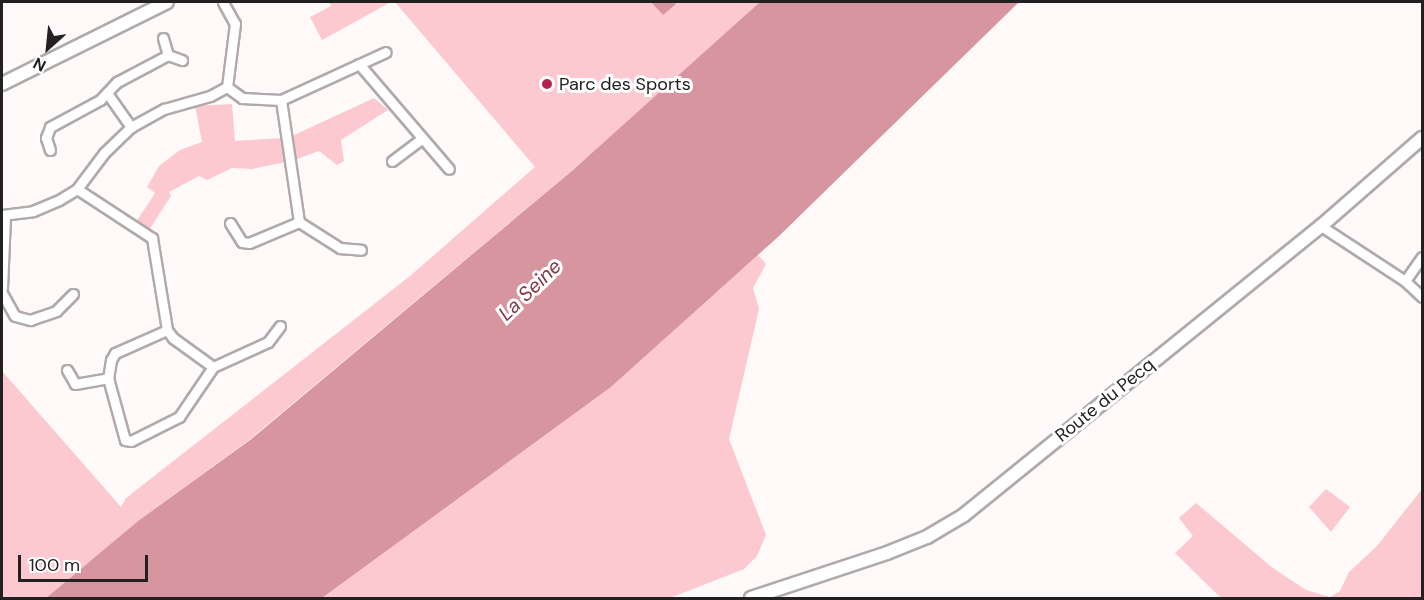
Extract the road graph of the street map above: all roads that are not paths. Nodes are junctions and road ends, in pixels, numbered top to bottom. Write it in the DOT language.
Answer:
graph roads {
  1 [pos="153,2"];
  2 [pos="167,2"];
  3 [pos="223,2"];
  4 [pos="128,18"];
  5 [pos="163,38"];
  6 [pos="386,52"];
  7 [pos="168,55"];
  8 [pos="182,60"];
  9 [pos="359,64"];
  10 [pos="2,84"];
  11 [pos="227,87"];
  12 [pos="107,93"];
  13 [pos="281,100"];
  14 [pos="131,127"];
  15 [pos="1422,138"];
  16 [pos="421,139"];
  17 [pos="50,150"];
  18 [pos="392,161"];
  19 [pos="449,169"];
  20 [pos="77,189"];
  21 [pos="3,215"];
  22 [pos="299,222"];
  23 [pos="230,223"];
  24 [pos="1321,226"];
  25 [pos="361,250"];
  26 [pos="1422,257"];
  27 [pos="1405,280"];
  28 [pos="2,288"];
  29 [pos="2,293"];
  30 [pos="73,294"];
  31 [pos="1422,297"];
  32 [pos="280,326"];
  33 [pos="167,330"];
  34 [pos="213,367"];
  35 [pos="67,370"];
  36 [pos="108,378"];
  37 [pos="751,598"];
  1 -- 4 [label="main road"];
  2 -- 4 [label="main road"];
  3 -- 11 [label="street"];
  4 -- 10 [label="main road"];
  5 -- 7 [label="street"];
  6 -- 9 [label="street"];
  7 -- 8 [label="street"];
  7 -- 12 [label="street"];
  9 -- 13 [label="street"];
  9 -- 16 [label="street"];
  11 -- 13 [label="street"];
  11 -- 14 [label="street"];
  12 -- 14 [label="street"];
  12 -- 17 [label="street"];
  13 -- 22 [label="street"];
  14 -- 20 [label="street"];
  15 -- 24 [label="main road, Route du Pecq"];
  16 -- 18 [label="street"];
  16 -- 19 [label="street"];
  20 -- 21 [label="street"];
  20 -- 33 [label="street"];
  21 -- 28 [label="street"];
  22 -- 23 [label="street"];
  22 -- 25 [label="street"];
  24 -- 27 [label="street"];
  24 -- 37 [label="main road, Route du Pecq"];
  26 -- 27 [label="street"];
  27 -- 31 [label="street"];
  29 -- 30 [label="street"];
  32 -- 34 [label="street"];
  33 -- 34 [label="street"];
  33 -- 36 [label="street"];
  34 -- 36 [label="street"];
  35 -- 36 [label="street"];
}
